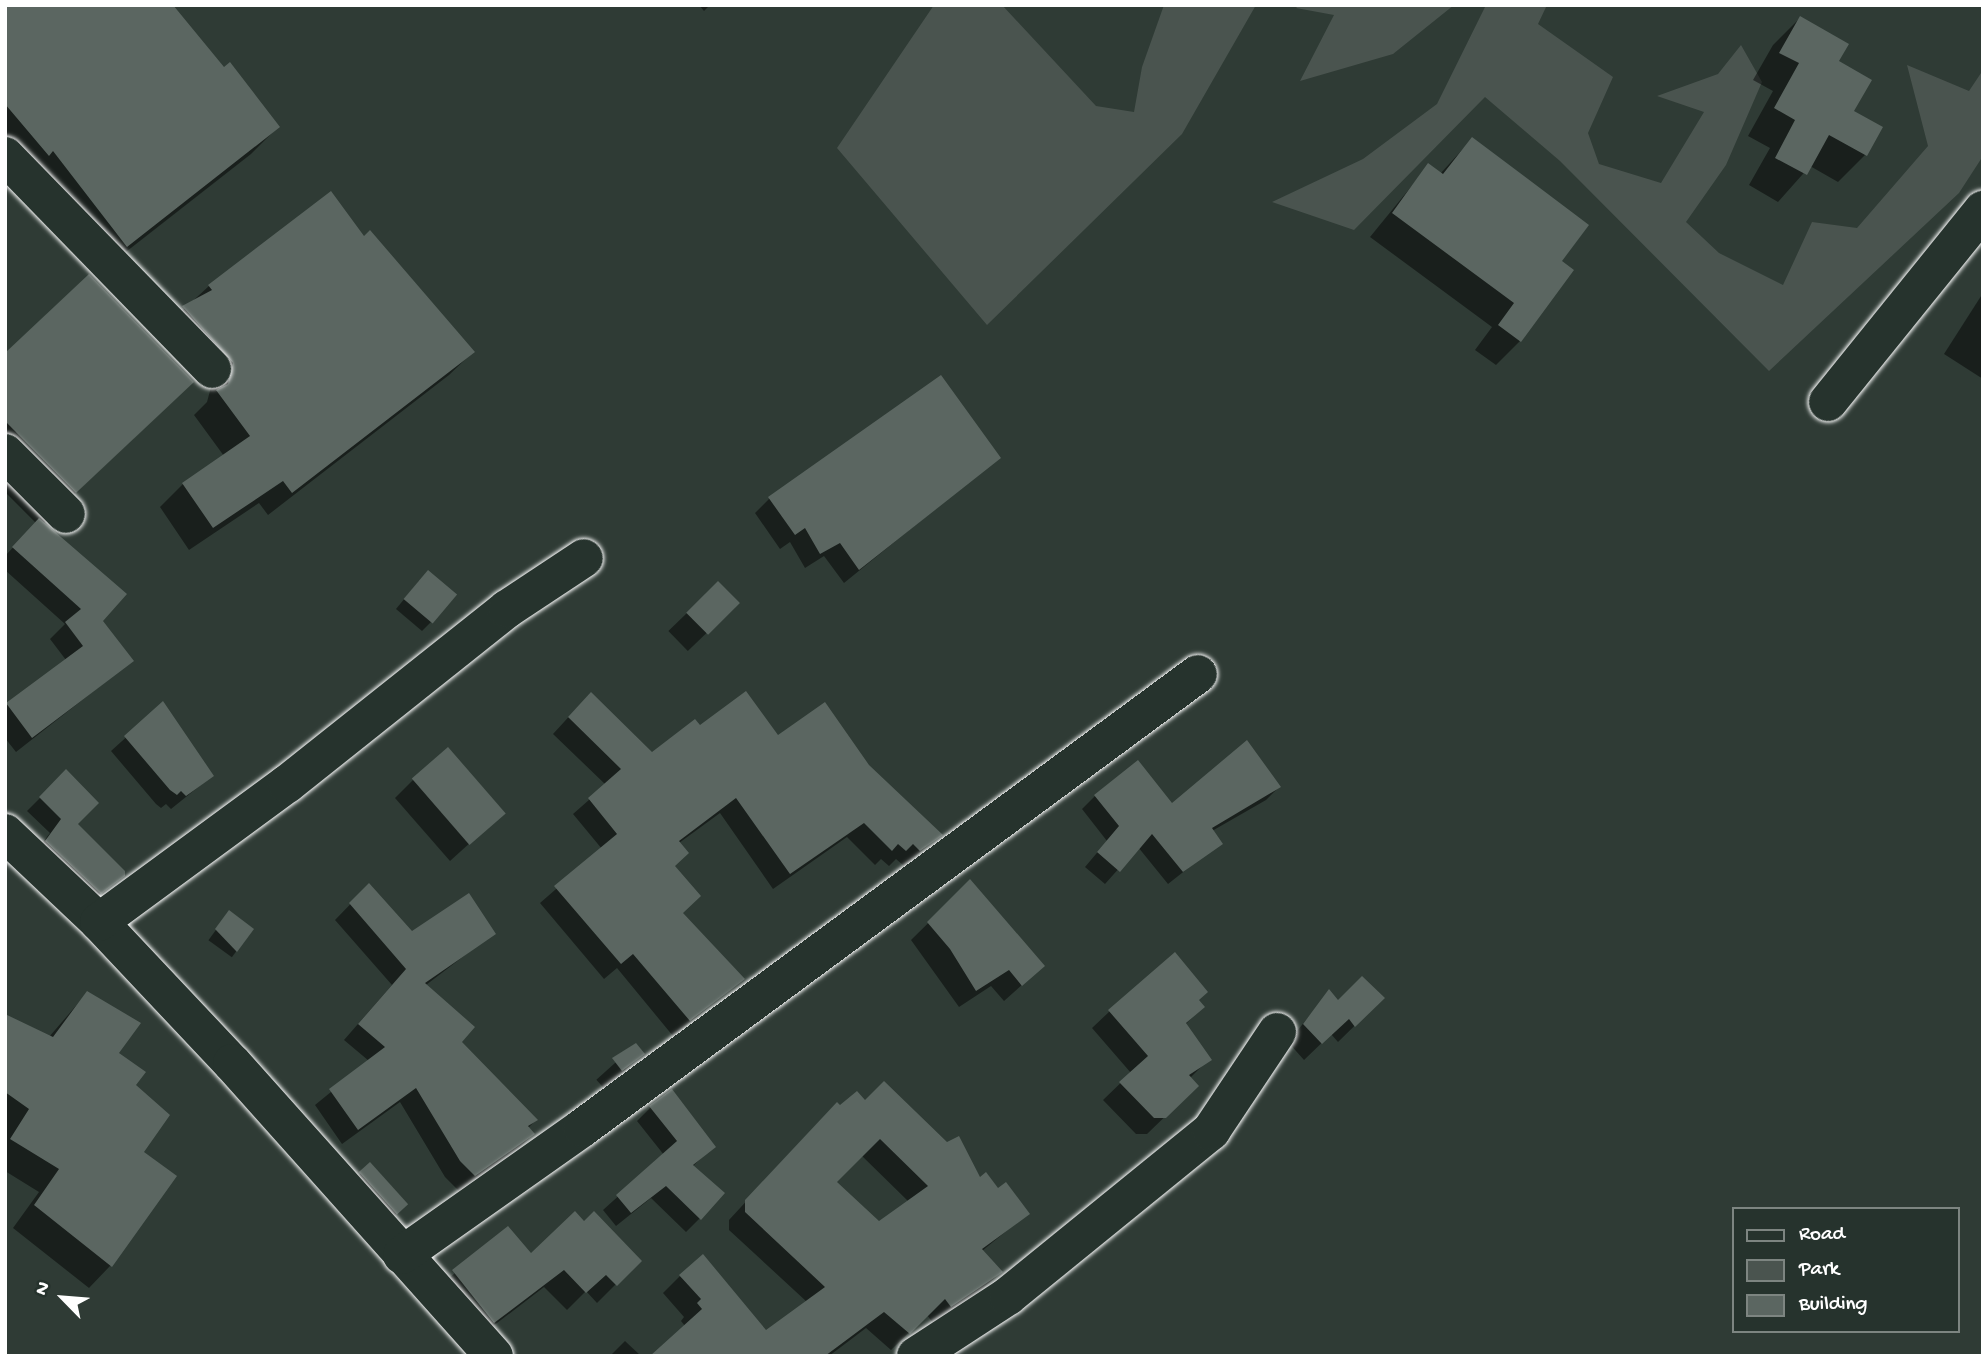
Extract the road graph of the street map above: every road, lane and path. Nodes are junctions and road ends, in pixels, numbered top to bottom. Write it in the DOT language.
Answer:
graph roads {
  1 [pos="5,156"];
  2 [pos="1983,210"];
  3 [pos="212,369"];
  4 [pos="1828,402"];
  5 [pos="5,453"];
  6 [pos="65,514"];
  7 [pos="584,558"];
  8 [pos="1198,674"];
  9 [pos="5,833"];
  10 [pos="99,922"];
  11 [pos="1277,1032"];
  12 [pos="402,1255"];
  13 [pos="494,1356"];
  14 [pos="916,1356"];
  1 -- 3 [label="street"];
  2 -- 4 [label="street"];
  5 -- 6 [label="street"];
  7 -- 10 [label="street"];
  8 -- 12 [label="street"];
  9 -- 10 [label="street"];
  10 -- 12 [label="street"];
  11 -- 14 [label="street"];
  12 -- 13 [label="street"];
}
